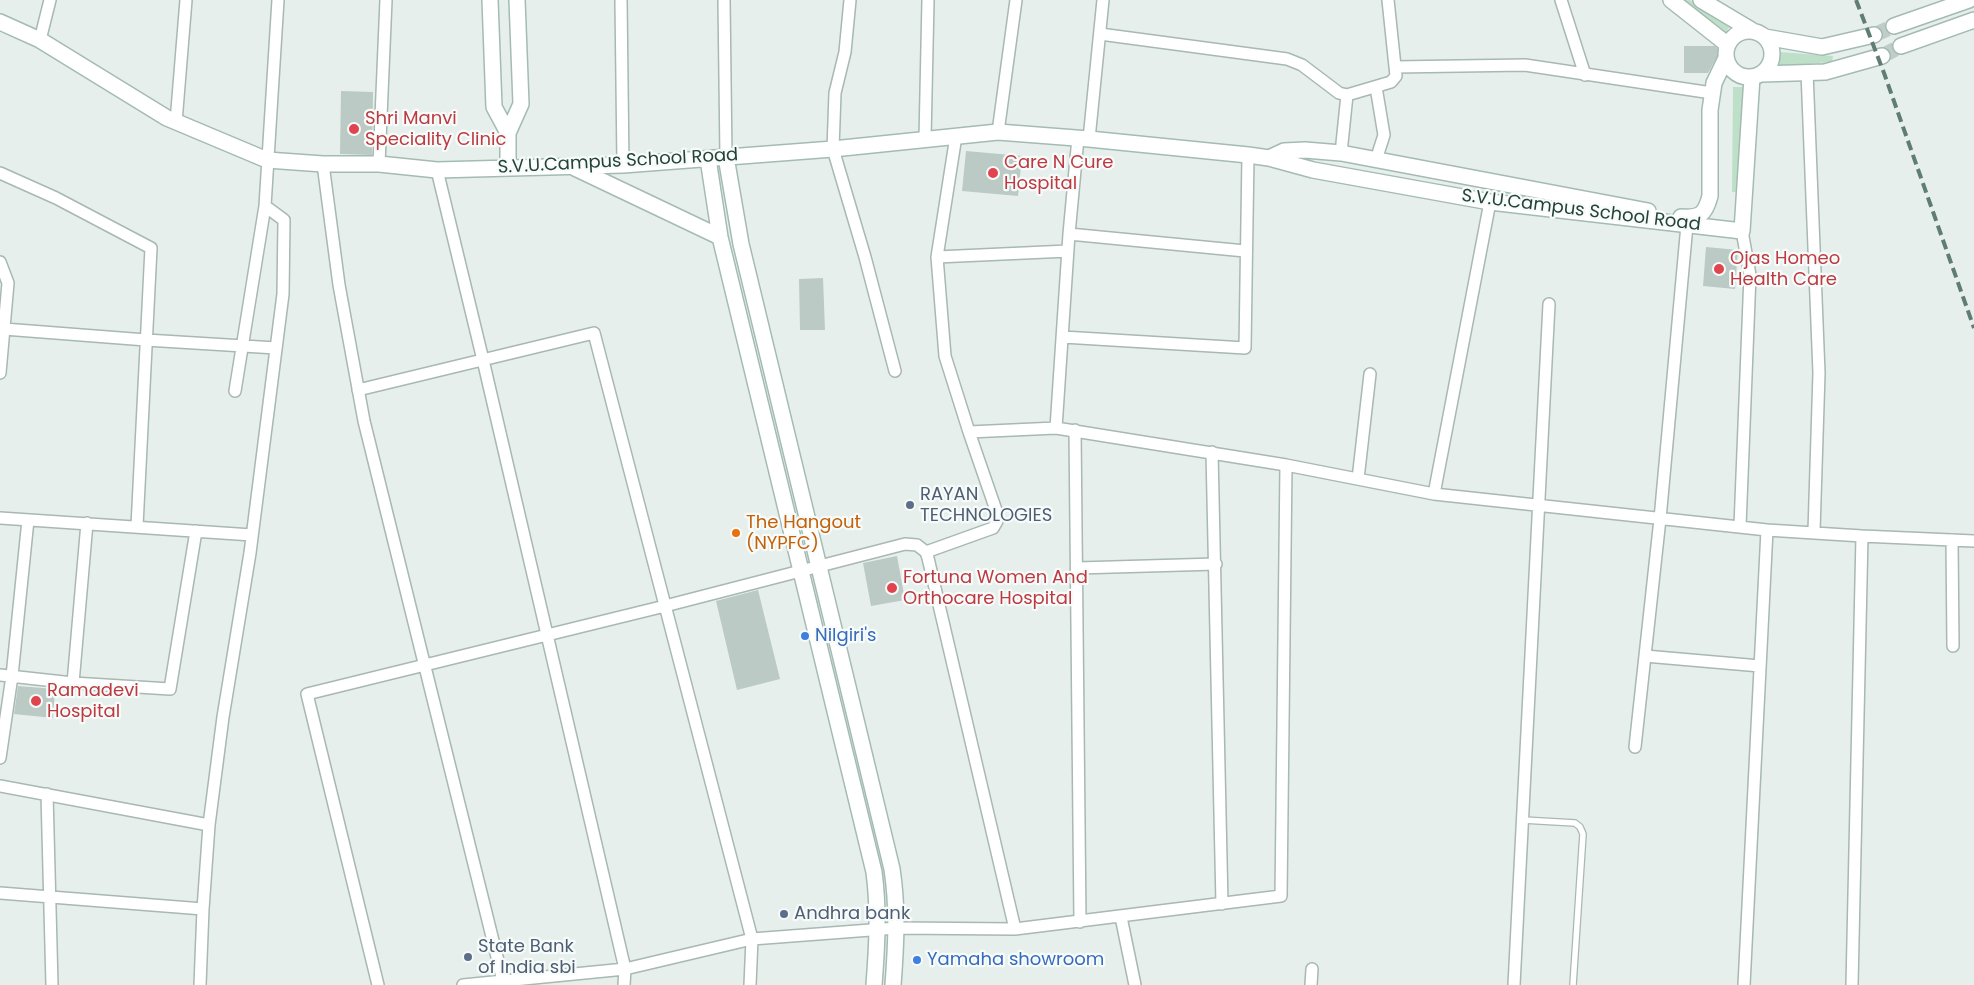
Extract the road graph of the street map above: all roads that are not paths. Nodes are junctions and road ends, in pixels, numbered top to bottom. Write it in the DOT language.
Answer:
graph roads {
  1 [pos="50,0"];
  2 [pos="186,0"];
  3 [pos="278,0"];
  4 [pos="386,0"];
  5 [pos="490,0"];
  6 [pos="517,0"];
  7 [pos="621,0"];
  8 [pos="724,0"];
  9 [pos="850,0"];
  10 [pos="928,0"];
  11 [pos="1016,0"];
  12 [pos="1103,0"];
  13 [pos="1388,0"];
  14 [pos="1561,0"];
  15 [pos="1671,0"];
  16 [pos="1701,0"];
  17 [pos="1969,0"];
  18 [pos="1974,20"];
  19 [pos="0,22"];
  20 [pos="1894,26"];
  21 [pos="1100,34"];
  22 [pos="1759,34"];
  23 [pos="1874,35"];
  24 [pos="40,40"];
  25 [pos="1901,46"];
  26 [pos="1727,52"];
  27 [pos="1882,56"];
  28 [pos="1395,67"];
  29 [pos="1807,72"];
  30 [pos="1584,75"];
  31 [pos="1757,75"];
  32 [pos="1376,87"];
  33 [pos="1712,93"];
  34 [pos="1346,96"];
  35 [pos="176,122"];
  36 [pos="998,132"];
  37 [pos="508,133"];
  38 [pos="956,136"];
  39 [pos="1084,138"];
  40 [pos="924,139"];
  41 [pos="833,149"];
  42 [pos="1342,153"];
  43 [pos="1248,155"];
  44 [pos="726,157"];
  45 [pos="1269,158"];
  46 [pos="708,159"];
  47 [pos="267,160"];
  48 [pos="1376,160"];
  49 [pos="323,164"];
  50 [pos="379,164"];
  51 [pos="623,165"];
  52 [pos="572,166"];
  53 [pos="508,168"];
  54 [pos="437,170"];
  55 [pos="0,173"];
  56 [pos="1490,202"];
  57 [pos="265,206"];
  58 [pos="1687,225"];
  59 [pos="1742,231"];
  60 [pos="1069,234"];
  61 [pos="720,238"];
  62 [pos="1068,251"];
  63 [pos="1246,251"];
  64 [pos="937,257"];
  65 [pos="0,262"];
  66 [pos="1550,304"];
  67 [pos="4,329"];
  68 [pos="1063,337"];
  69 [pos="146,340"];
  70 [pos="242,346"];
  71 [pos="276,348"];
  72 [pos="483,360"];
  73 [pos="895,370"];
  74 [pos="0,373"];
  75 [pos="1370,374"];
  76 [pos="358,390"];
  77 [pos="235,391"];
  78 [pos="1056,428"];
  79 [pos="1075,430"];
  80 [pos="969,432"];
  81 [pos="1212,452"];
  82 [pos="1286,464"];
  83 [pos="1358,479"];
  84 [pos="1434,494"];
  85 [pos="1539,506"];
  86 [pos="0,518"];
  87 [pos="1660,519"];
  88 [pos="28,520"];
  89 [pos="87,523"];
  90 [pos="137,526"];
  91 [pos="1740,526"];
  92 [pos="1767,530"];
  93 [pos="196,531"];
  94 [pos="1814,532"];
  95 [pos="252,535"];
  96 [pos="1862,536"];
  97 [pos="1952,540"];
  98 [pos="1974,541"];
  99 [pos="926,552"];
  100 [pos="1216,564"];
  101 [pos="820,566"];
  102 [pos="1078,568"];
  103 [pos="802,570"];
  104 [pos="665,606"];
  105 [pos="547,636"];
  106 [pos="1953,646"];
  107 [pos="1645,656"];
  108 [pos="425,665"];
  109 [pos="1760,666"];
  110 [pos="6,675"];
  111 [pos="73,683"];
  112 [pos="1635,747"];
  113 [pos="0,758"];
  114 [pos="0,786"];
  115 [pos="47,794"];
  116 [pos="1523,820"];
  117 [pos="209,825"];
  118 [pos="0,893"];
  119 [pos="50,897"];
  120 [pos="1222,904"];
  121 [pos="203,909"];
  122 [pos="1121,917"];
  123 [pos="1080,922"];
  124 [pos="897,928"];
  125 [pos="1015,929"];
  126 [pos="878,930"];
  127 [pos="752,939"];
  128 [pos="625,969"];
  129 [pos="1312,969"];
  130 [pos="504,983"];
  131 [pos="52,985"];
  132 [pos="200,985"];
  133 [pos="378,985"];
  134 [pos="463,985"];
  135 [pos="624,985"];
  136 [pos="750,985"];
  137 [pos="874,985"];
  138 [pos="893,985"];
  139 [pos="1135,985"];
  140 [pos="1311,985"];
  141 [pos="1514,985"];
  142 [pos="1573,985"];
  143 [pos="1744,985"];
  144 [pos="1852,985"];
  1 -- 24 [label="street"];
  2 -- 35 [label="street"];
  3 -- 47 [label="street"];
  4 -- 50 [label="street"];
  5 -- 37 [label="street"];
  6 -- 37 [label="street"];
  7 -- 51 [label="street"];
  8 -- 44 [label="street"];
  9 -- 41 [label="street"];
  10 -- 40 [label="street"];
  11 -- 36 [label="street"];
  12 -- 21 [label="street"];
  13 -- 28 [label="street"];
  14 -- 30 [label="street"];
  15 -- 26 [label="street"];
  16 -- 22 [label="street"];
  17 -- 20 [label="street"];
  18 -- 25 [label="street"];
  19 -- 24 [label="street, S.V.U.Campus School Road"];
  21 -- 34 [label="street"];
  21 -- 39 [label="street"];
  22 -- 23 [label="street"];
  22 -- 26 [label="street"];
  22 -- 31 [label="street"];
  24 -- 35 [label="street, S.V.U.Campus School Road"];
  26 -- 31 [label="street"];
  26 -- 33 [label="street, S.V.U.Campus School Road"];
  27 -- 29 [label="street"];
  28 -- 30 [label="street"];
  28 -- 32 [label="street"];
  29 -- 31 [label="street"];
  29 -- 94 [label="street"];
  30 -- 33 [label="street"];
  31 -- 59 [label="street"];
  32 -- 34 [label="street"];
  32 -- 48 [label="street"];
  33 -- 48 [label="street, S.V.U.Campus School Road"];
  34 -- 42 [label="street"];
  35 -- 47 [label="street, S.V.U.Campus School Road"];
  36 -- 38 [label="street, S.V.U.Campus School Road"];
  36 -- 39 [label="street, S.V.U.Campus School Road"];
  37 -- 53 [label="street"];
  38 -- 40 [label="street, S.V.U.Campus School Road"];
  38 -- 64 [label="street"];
  39 -- 43 [label="street, S.V.U.Campus School Road"];
  39 -- 60 [label="street"];
  40 -- 41 [label="street, S.V.U.Campus School Road"];
  41 -- 44 [label="street, S.V.U.Campus School Road"];
  41 -- 73 [label="street"];
  42 -- 45 [label="street, S.V.U.Campus School Road"];
  42 -- 48 [label="street, S.V.U.Campus School Road"];
  43 -- 45 [label="street, S.V.U.Campus School Road"];
  43 -- 63 [label="street"];
  44 -- 46 [label="street, S.V.U.Campus School Road"];
  44 -- 101 [label="street"];
  45 -- 56 [label="street, S.V.U.Campus School Road"];
  46 -- 51 [label="street, S.V.U.Campus School Road"];
  46 -- 61 [label="street"];
  47 -- 49 [label="street, S.V.U.Campus School Road"];
  47 -- 57 [label="street"];
  49 -- 50 [label="street, S.V.U.Campus School Road"];
  49 -- 76 [label="street"];
  50 -- 54 [label="street, S.V.U.Campus School Road"];
  51 -- 52 [label="street, S.V.U.Campus School Road"];
  52 -- 53 [label="street, S.V.U.Campus School Road"];
  52 -- 61 [label="street"];
  53 -- 54 [label="street, S.V.U.Campus School Road"];
  54 -- 72 [label="street"];
  55 -- 69 [label="street"];
  56 -- 58 [label="street, S.V.U.Campus School Road"];
  56 -- 84 [label="street"];
  57 -- 70 [label="street"];
  57 -- 71 [label="street"];
  58 -- 59 [label="street, S.V.U.Campus School Road"];
  58 -- 87 [label="street"];
  59 -- 91 [label="street"];
  60 -- 62 [label="street"];
  60 -- 63 [label="street"];
  61 -- 103 [label="street"];
  62 -- 64 [label="street"];
  62 -- 68 [label="street"];
  63 -- 68 [label="street"];
  64 -- 80 [label="street"];
  65 -- 67 [label="street"];
  66 -- 85 [label="street"];
  67 -- 69 [label="street"];
  67 -- 74 [label="street"];
  68 -- 78 [label="street"];
  69 -- 70 [label="street"];
  69 -- 90 [label="street"];
  70 -- 71 [label="street"];
  70 -- 77 [label="street"];
  71 -- 95 [label="street"];
  72 -- 76 [label="street"];
  72 -- 104 [label="street"];
  72 -- 105 [label="street"];
  75 -- 83 [label="street"];
  76 -- 108 [label="street"];
  78 -- 79 [label="street"];
  78 -- 80 [label="street"];
  79 -- 81 [label="street"];
  79 -- 102 [label="street"];
  80 -- 99 [label="street"];
  81 -- 82 [label="street"];
  81 -- 100 [label="street"];
  82 -- 83 [label="street"];
  82 -- 120 [label="street"];
  83 -- 84 [label="street"];
  84 -- 85 [label="street"];
  85 -- 87 [label="street"];
  85 -- 116 [label="street"];
  86 -- 88 [label="street"];
  87 -- 91 [label="street"];
  87 -- 107 [label="street"];
  88 -- 89 [label="street"];
  88 -- 110 [label="street"];
  89 -- 90 [label="street"];
  89 -- 111 [label="street"];
  90 -- 93 [label="street"];
  91 -- 92 [label="street"];
  92 -- 94 [label="street"];
  92 -- 109 [label="street"];
  93 -- 95 [label="street"];
  93 -- 111 [label="street"];
  94 -- 96 [label="street"];
  95 -- 117 [label="street"];
  96 -- 97 [label="street"];
  96 -- 144 [label="street"];
  97 -- 98 [label="street"];
  97 -- 106 [label="street"];
  99 -- 101 [label="street"];
  99 -- 125 [label="street"];
  100 -- 102 [label="street"];
  100 -- 120 [label="street"];
  101 -- 103 [label="street"];
  101 -- 124 [label="street"];
  102 -- 123 [label="street"];
  103 -- 104 [label="street"];
  103 -- 126 [label="street"];
  104 -- 105 [label="street"];
  104 -- 127 [label="street"];
  105 -- 108 [label="street"];
  105 -- 128 [label="street"];
  107 -- 109 [label="street"];
  107 -- 112 [label="street"];
  108 -- 130 [label="street"];
  108 -- 133 [label="street"];
  109 -- 143 [label="street"];
  110 -- 111 [label="street"];
  110 -- 113 [label="street"];
  114 -- 115 [label="street"];
  115 -- 117 [label="street"];
  115 -- 119 [label="street"];
  116 -- 141 [label="street"];
  116 -- 142 [label="lane"];
  117 -- 121 [label="street"];
  118 -- 119 [label="street"];
  119 -- 121 [label="street"];
  119 -- 131 [label="street"];
  120 -- 122 [label="street"];
  121 -- 132 [label="street"];
  122 -- 123 [label="street"];
  122 -- 139 [label="street"];
  123 -- 125 [label="street"];
  124 -- 125 [label="street"];
  124 -- 126 [label="street"];
  124 -- 138 [label="street"];
  126 -- 127 [label="street"];
  126 -- 137 [label="street"];
  127 -- 128 [label="street"];
  127 -- 136 [label="street"];
  128 -- 130 [label="street"];
  128 -- 135 [label="street"];
  129 -- 140 [label="street"];
  130 -- 134 [label="street"];
}
